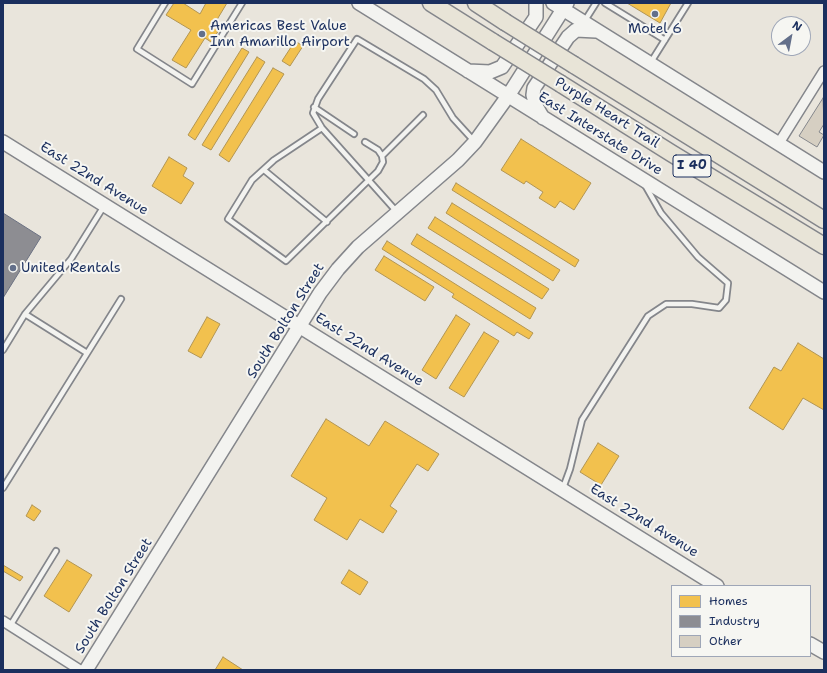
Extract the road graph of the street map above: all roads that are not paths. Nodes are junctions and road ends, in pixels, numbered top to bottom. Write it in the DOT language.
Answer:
graph roads {
  1 [pos="165,3"];
  2 [pos="242,3"];
  3 [pos="359,3"];
  4 [pos="431,3"];
  5 [pos="476,3"];
  6 [pos="536,3"];
  7 [pos="596,3"];
  8 [pos="605,3"];
  9 [pos="688,3"];
  10 [pos="561,5"];
  11 [pos="584,22"];
  12 [pos="598,31"];
  13 [pos="664,40"];
  14 [pos="650,64"];
  15 [pos="468,71"];
  16 [pos="824,71"];
  17 [pos="508,96"];
  18 [pos="314,107"];
  19 [pos="422,115"];
  20 [pos="544,118"];
  21 [pos="322,128"];
  22 [pos="354,134"];
  23 [pos="3,142"];
  24 [pos="365,142"];
  25 [pos="475,142"];
  26 [pos="779,144"];
  27 [pos="382,156"];
  28 [pos="264,170"];
  29 [pos="824,172"];
  30 [pos="641,178"];
  31 [pos="369,180"];
  32 [pos="105,205"];
  33 [pos="398,212"];
  34 [pos="824,220"];
  35 [pos="327,222"];
  36 [pos="824,246"];
  37 [pos="824,292"];
  38 [pos="122,299"];
  39 [pos="25,314"];
  40 [pos="300,326"];
  41 [pos="3,350"];
  42 [pos="87,353"];
  43 [pos="3,488"];
  44 [pos="562,489"];
  45 [pos="56,551"];
  46 [pos="716,585"];
  47 [pos="7,623"];
  48 [pos="811,645"];
  49 [pos="824,652"];
  50 [pos="80,670"];
  51 [pos="86,670"];
  1 -- 2 [label="lane"];
  3 -- 15 [label="street, East Interstate Drive"];
  4 -- 36 [label="highway, Purple Heart Trail / I 40, bridge"];
  5 -- 34 [label="highway, Purple Heart Trail / I 40, bridge"];
  6 -- 15 [label="street"];
  7 -- 11 [label="lane"];
  8 -- 13 [label="lane"];
  9 -- 13 [label="lane"];
  10 -- 11 [label="street"];
  10 -- 17 [label="street, South Bolton Street"];
  11 -- 12 [label="street"];
  12 -- 14 [label="street"];
  12 -- 20 [label="street"];
  13 -- 14 [label="lane"];
  14 -- 26 [label="street"];
  15 -- 17 [label="street, East Interstate Drive"];
  16 -- 26 [label="street"];
  17 -- 20 [label="street, East Interstate Drive"];
  17 -- 25 [label="street, South Bolton Street"];
  18 -- 21 [label="lane"];
  18 -- 22 [label="lane"];
  18 -- 25 [label="lane"];
  19 -- 27 [label="lane"];
  20 -- 30 [label="street, East Interstate Drive"];
  21 -- 28 [label="lane"];
  21 -- 31 [label="lane"];
  23 -- 32 [label="street, East 22nd Avenue"];
  24 -- 27 [label="lane"];
  25 -- 33 [label="street, South Bolton Street"];
  26 -- 29 [label="street"];
  27 -- 31 [label="lane"];
  28 -- 35 [label="lane"];
  28 -- 35 [label="lane"];
  30 -- 37 [label="street, East Interstate Drive"];
  30 -- 44 [label="lane"];
  31 -- 33 [label="lane"];
  31 -- 35 [label="lane"];
  32 -- 39 [label="lane"];
  32 -- 40 [label="street, East 22nd Avenue"];
  33 -- 40 [label="street, South Bolton Street"];
  38 -- 42 [label="lane"];
  39 -- 41 [label="lane"];
  39 -- 42 [label="lane"];
  40 -- 44 [label="street, East 22nd Avenue"];
  40 -- 51 [label="street, South Bolton Street"];
  42 -- 43 [label="lane"];
  44 -- 46 [label="street, East 22nd Avenue"];
  45 -- 47 [label="lane"];
  47 -- 50 [label="street"];
  48 -- 49 [label="street"];
}
